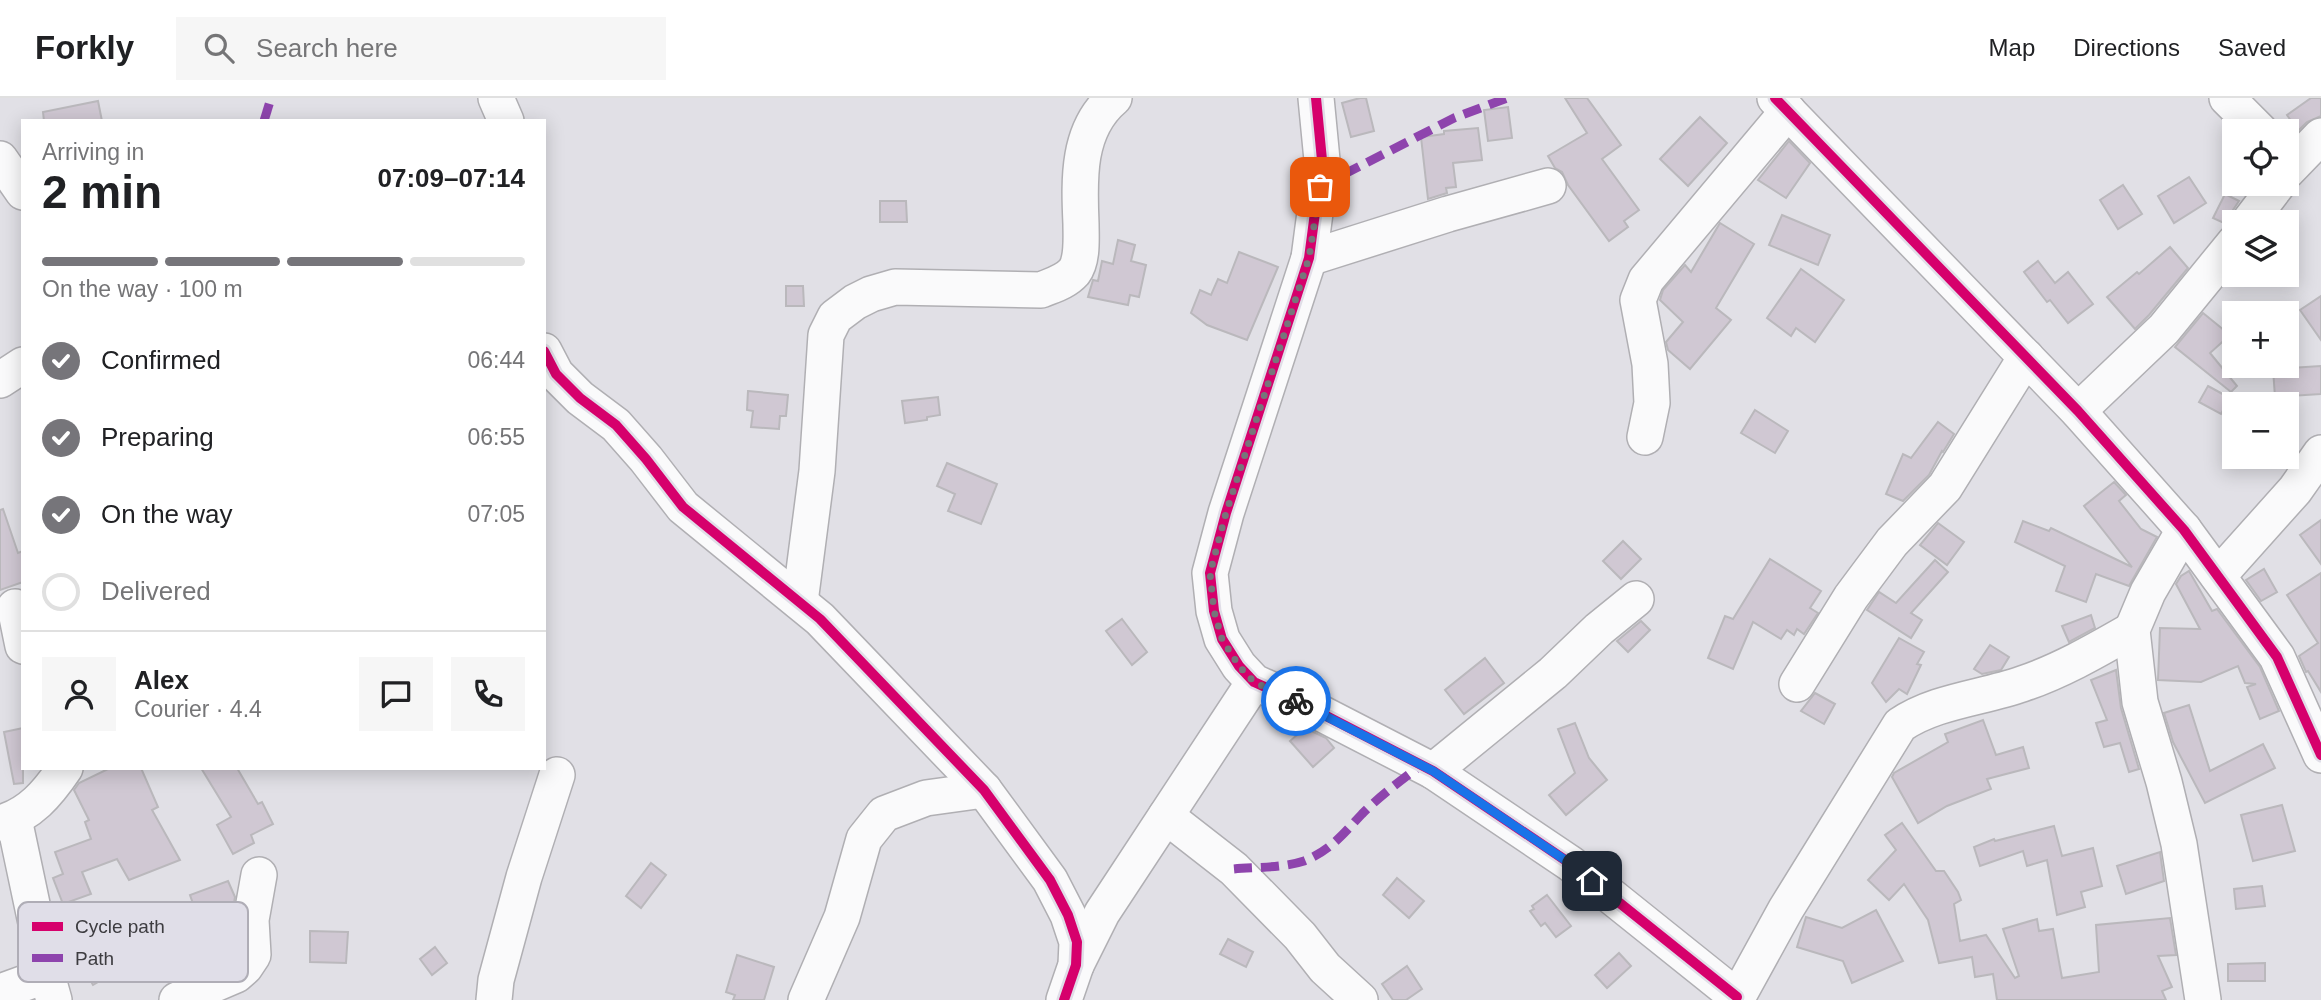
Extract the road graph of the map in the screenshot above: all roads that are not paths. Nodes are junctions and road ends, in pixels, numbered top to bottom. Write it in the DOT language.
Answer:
graph roads {
  1 [pos="496,98"];
  2 [pos="1114,98"];
  3 [pos="1316,98"];
  4 [pos="2227,98"];
  5 [pos="1782,105"];
  6 [pos="505,119"];
  7 [pos="2248,119"];
  8 [pos="2321,136"];
  9 [pos="2299,157"];
  10 [pos="0,159"];
  11 [pos="1548,186"];
  12 [pos="21,189"];
  13 [pos="1309,258"];
  14 [pos="2222,258"];
  15 [pos="2026,357"];
  16 [pos="21,366"];
  17 [pos="548,370"];
  18 [pos="0,380"];
  19 [pos="2078,411"];
  20 [pos="1646,437"];
  21 [pos="2321,453"];
  22 [pos="2184,530"];
  23 [pos="2218,576"];
  24 [pos="1636,600"];
  25 [pos="800,602"];
  26 [pos="15,607"];
  27 [pos="2133,630"];
  28 [pos="21,636"];
  29 [pos="1254,682"];
  30 [pos="1797,684"];
  31 [pos="2321,755"];
  32 [pos="64,770"];
  33 [pos="1433,771"];
  34 [pos="556,775"];
  35 [pos="984,790"];
  36 [pos="1166,816"];
  37 [pos="7,821"];
  38 [pos="259,875"];
  39 [pos="28,902"];
  40 [pos="248,962"];
  41 [pos="1076,965"];
  42 [pos="219,982"];
  43 [pos="50,987"];
  44 [pos="0,992"];
  45 [pos="1737,999"];
  46 [pos="177,1000"];
  47 [pos="494,1000"];
  48 [pos="806,1000"];
  49 [pos="1064,1000"];
  50 [pos="1360,1000"];
  51 [pos="2203,1000"];
  1 -- 6 [label="street"];
  2 -- 25 [label="street"];
  3 -- 13 [label="street"];
  4 -- 7 [label="street"];
  5 -- 15 [label="street"];
  5 -- 20 [label="street"];
  8 -- 9 [label="street"];
  10 -- 12 [label="street"];
  11 -- 13 [label="street"];
  13 -- 29 [label="street"];
  14 -- 19 [label="street"];
  15 -- 19 [label="street"];
  15 -- 30 [label="street"];
  16 -- 18 [label="street"];
  17 -- 25 [label="street"];
  19 -- 22 [label="street"];
  21 -- 23 [label="street"];
  22 -- 23 [label="street"];
  22 -- 27 [label="street"];
  23 -- 31 [label="street"];
  24 -- 33 [label="street"];
  25 -- 35 [label="street"];
  26 -- 28 [label="street"];
  27 -- 45 [label="street"];
  27 -- 51 [label="street"];
  29 -- 33 [label="street"];
  29 -- 36 [label="street"];
  32 -- 37 [label="street"];
  33 -- 45 [label="street"];
  34 -- 47 [label="street"];
  35 -- 41 [label="street"];
  35 -- 48 [label="street"];
  36 -- 41 [label="street"];
  36 -- 50 [label="street"];
  37 -- 39 [label="street"];
  38 -- 40 [label="street"];
  41 -- 49 [label="street"];
  42 -- 46 [label="street"];
  43 -- 44 [label="street"];
}
